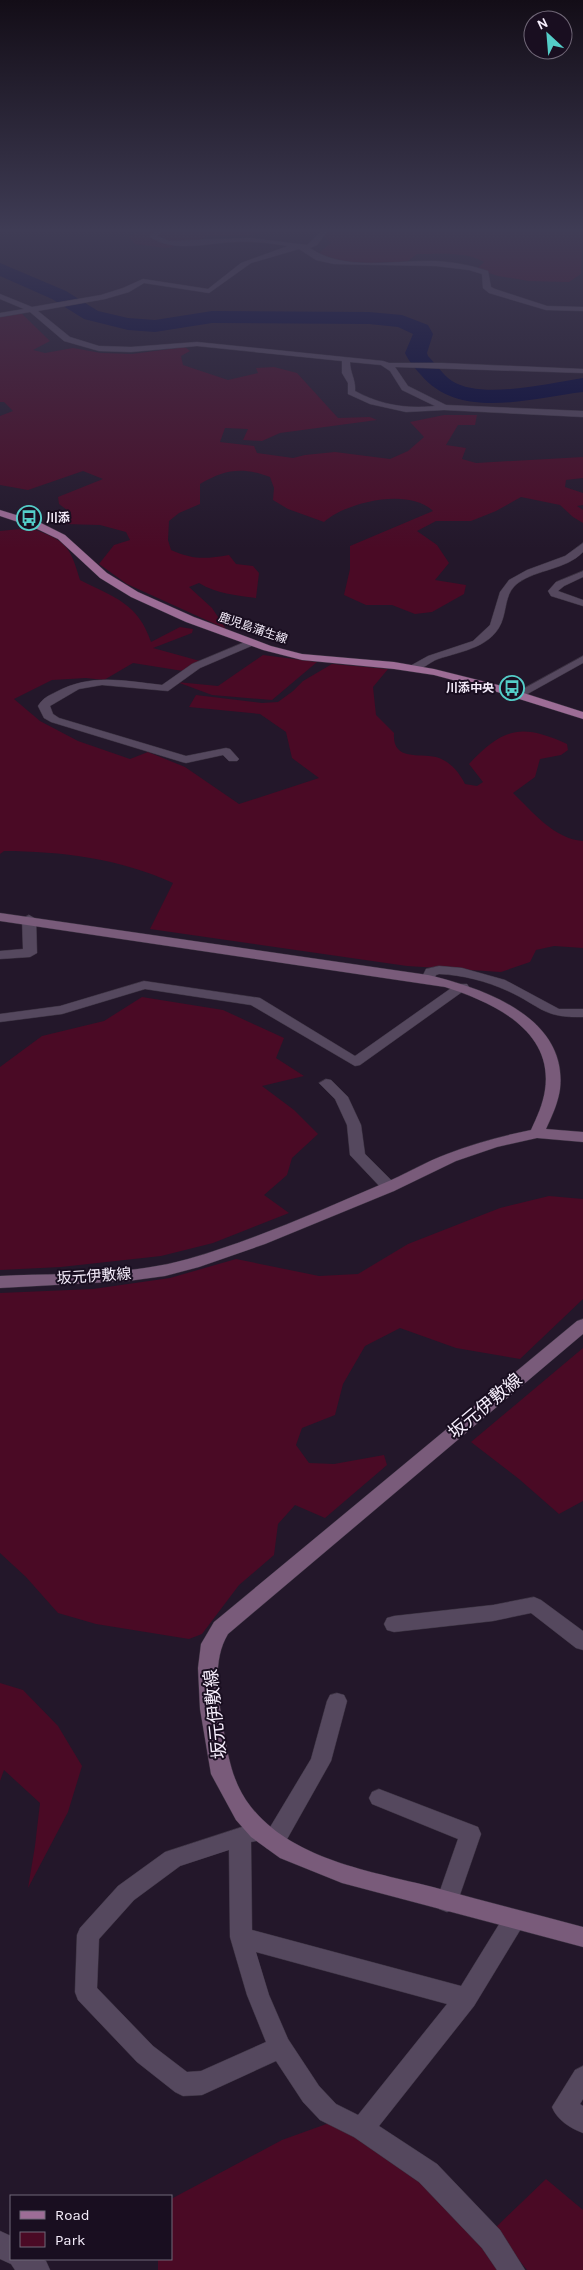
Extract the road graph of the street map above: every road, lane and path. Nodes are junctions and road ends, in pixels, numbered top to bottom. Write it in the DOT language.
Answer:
graph roads {
  1 [pos="65,338"];
  2 [pos="346,359"];
  3 [pos="386,366"];
  4 [pos="583,371"];
  5 [pos="444,407"];
  6 [pos="583,414"];
  7 [pos="0,514"];
  8 [pos="583,546"];
  9 [pos="582,574"];
  10 [pos="583,603"];
  11 [pos="252,642"];
  12 [pos="583,659"];
  13 [pos="414,668"];
  14 [pos="518,695"];
  15 [pos="583,716"];
  16 [pos="233,759"];
  17 [pos="0,917"];
  18 [pos="29,919"];
  19 [pos="0,955"];
  20 [pos="428,979"];
  21 [pos="462,987"];
  22 [pos="583,1013"];
  23 [pos="0,1018"];
  24 [pos="326,1083"];
  25 [pos="537,1133"];
  26 [pos="583,1137"];
  27 [pos="389,1187"];
  28 [pos="0,1282"];
  29 [pos="583,1325"];
  30 [pos="394,1624"];
  31 [pos="583,1642"];
  32 [pos="337,1701"];
  33 [pos="379,1798"];
  34 [pos="258,1836"];
  35 [pos="447,1902"];
  36 [pos="514,1920"];
  37 [pos="241,1936"];
  38 [pos="583,1937"];
  39 [pos="466,1998"];
  40 [pos="280,2047"];
  41 [pos="583,2078"];
  42 [pos="583,2121"];
  43 [pos="362,2129"];
  44 [pos="22,2260"];
  45 [pos="37,2270"];
  46 [pos="512,2270"];
  1 -- 2 [label="street"];
  2 -- 3 [label="street"];
  2 -- 5 [label="street"];
  3 -- 4 [label="street"];
  3 -- 5 [label="street"];
  5 -- 6 [label="street"];
  7 -- 11 [label="main road, 鹿児島蒲生線"];
  8 -- 13 [label="street"];
  9 -- 10 [label="street"];
  11 -- 13 [label="main road, 鹿児島蒲生線"];
  11 -- 16 [label="street"];
  12 -- 14 [label="street"];
  13 -- 14 [label="main road, 鹿児島蒲生線"];
  14 -- 15 [label="main road, 鹿児島蒲生線"];
  17 -- 18 [label="main road"];
  18 -- 19 [label="street"];
  18 -- 20 [label="main road"];
  20 -- 21 [label="main road"];
  20 -- 22 [label="street"];
  21 -- 23 [label="street"];
  21 -- 25 [label="main road"];
  24 -- 27 [label="street"];
  25 -- 26 [label="main road, 坂元伊敷線"];
  25 -- 27 [label="main road, 坂元伊敷線"];
  27 -- 28 [label="main road, 坂元伊敷線"];
  29 -- 34 [label="main road, 坂元伊敷線"];
  30 -- 31 [label="street"];
  32 -- 34 [label="street"];
  33 -- 35 [label="street"];
  34 -- 35 [label="main road, 坂元伊敷線"];
  34 -- 37 [label="street"];
  34 -- 40 [label="street"];
  35 -- 36 [label="main road, 坂元伊敷線"];
  36 -- 38 [label="main road, 坂元伊敷線"];
  36 -- 39 [label="street"];
  37 -- 39 [label="street"];
  37 -- 40 [label="street"];
  39 -- 43 [label="street"];
  40 -- 43 [label="street"];
  41 -- 42 [label="street"];
  43 -- 46 [label="street"];
  44 -- 45 [label="street"];
}
